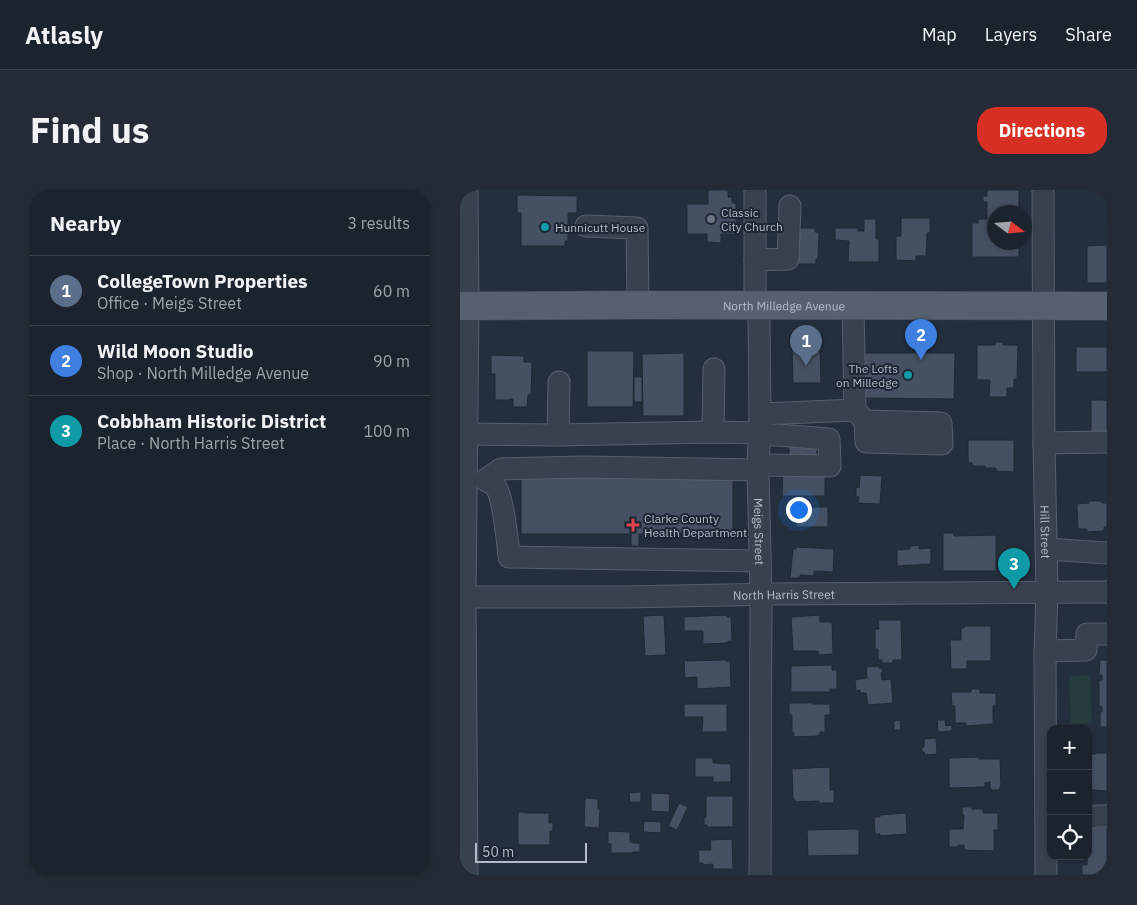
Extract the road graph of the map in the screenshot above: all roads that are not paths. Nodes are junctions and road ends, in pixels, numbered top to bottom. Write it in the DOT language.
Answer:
graph roads {
  1 [pos="467,190"];
  2 [pos="755,190"];
  3 [pos="1043,190"];
  4 [pos="790,206"];
  5 [pos="586,226"];
  6 [pos="755,260"];
  7 [pos="638,305"];
  8 [pos="756,305"];
  9 [pos="853,305"];
  10 [pos="464,306"];
  11 [pos="1043,306"];
  12 [pos="1107,306"];
  13 [pos="714,369"];
  14 [pos="559,382"];
  15 [pos="860,415"];
  16 [pos="941,423"];
  17 [pos="760,427"];
  18 [pos="713,432"];
  19 [pos="466,434"];
  20 [pos="558,436"];
  21 [pos="1107,442"];
  22 [pos="1044,443"];
  23 [pos="758,467"];
  24 [pos="1046,549"];
  25 [pos="1107,553"];
  26 [pos="760,561"];
  27 [pos="1047,592"];
  28 [pos="1107,592"];
  29 [pos="761,595"];
  30 [pos="462,597"];
  31 [pos="1107,634"];
  32 [pos="1045,651"];
  33 [pos="1048,815"];
  34 [pos="1107,816"];
  35 [pos="1092,817"];
  36 [pos="1047,848"];
  37 [pos="467,875"];
  38 [pos="760,875"];
  39 [pos="1046,875"];
  1 -- 10 [label="street"];
  2 -- 6 [label="street, Meigs Street"];
  3 -- 11 [label="street, Hill Street"];
  4 -- 6 [label="street"];
  5 -- 7 [label="street"];
  6 -- 8 [label="street, Meigs Street"];
  7 -- 8 [label="main road, North Milledge Avenue"];
  7 -- 10 [label="main road, North Milledge Avenue"];
  8 -- 9 [label="main road, North Milledge Avenue"];
  8 -- 17 [label="street, Meigs Street"];
  9 -- 11 [label="main road, North Milledge Avenue"];
  9 -- 15 [label="street"];
  10 -- 19 [label="street"];
  11 -- 12 [label="main road, North Milledge Avenue"];
  11 -- 22 [label="street, Hill Street"];
  13 -- 18 [label="street"];
  14 -- 20 [label="street"];
  15 -- 16 [label="street"];
  15 -- 17 [label="street"];
  17 -- 18 [label="street"];
  17 -- 23 [label="street, Meigs Street"];
  17 -- 23 [label="street"];
  18 -- 20 [label="street"];
  19 -- 20 [label="street"];
  19 -- 30 [label="street"];
  21 -- 22 [label="street"];
  22 -- 24 [label="street, Hill Street"];
  23 -- 26 [label="street, Meigs Street"];
  23 -- 26 [label="street"];
  24 -- 25 [label="street"];
  24 -- 27 [label="street, Hill Street"];
  26 -- 29 [label="street, Meigs Street"];
  27 -- 28 [label="street, North Harris Street"];
  27 -- 29 [label="street, North Harris Street"];
  27 -- 32 [label="street, Hill Street"];
  29 -- 30 [label="street, North Harris Street"];
  29 -- 38 [label="street, Meigs Street"];
  30 -- 37 [label="street"];
  31 -- 32 [label="street"];
  32 -- 33 [label="street, Hill Street"];
  34 -- 35 [label="street"];
  36 -- 39 [label="street, Hill Street"];
}
